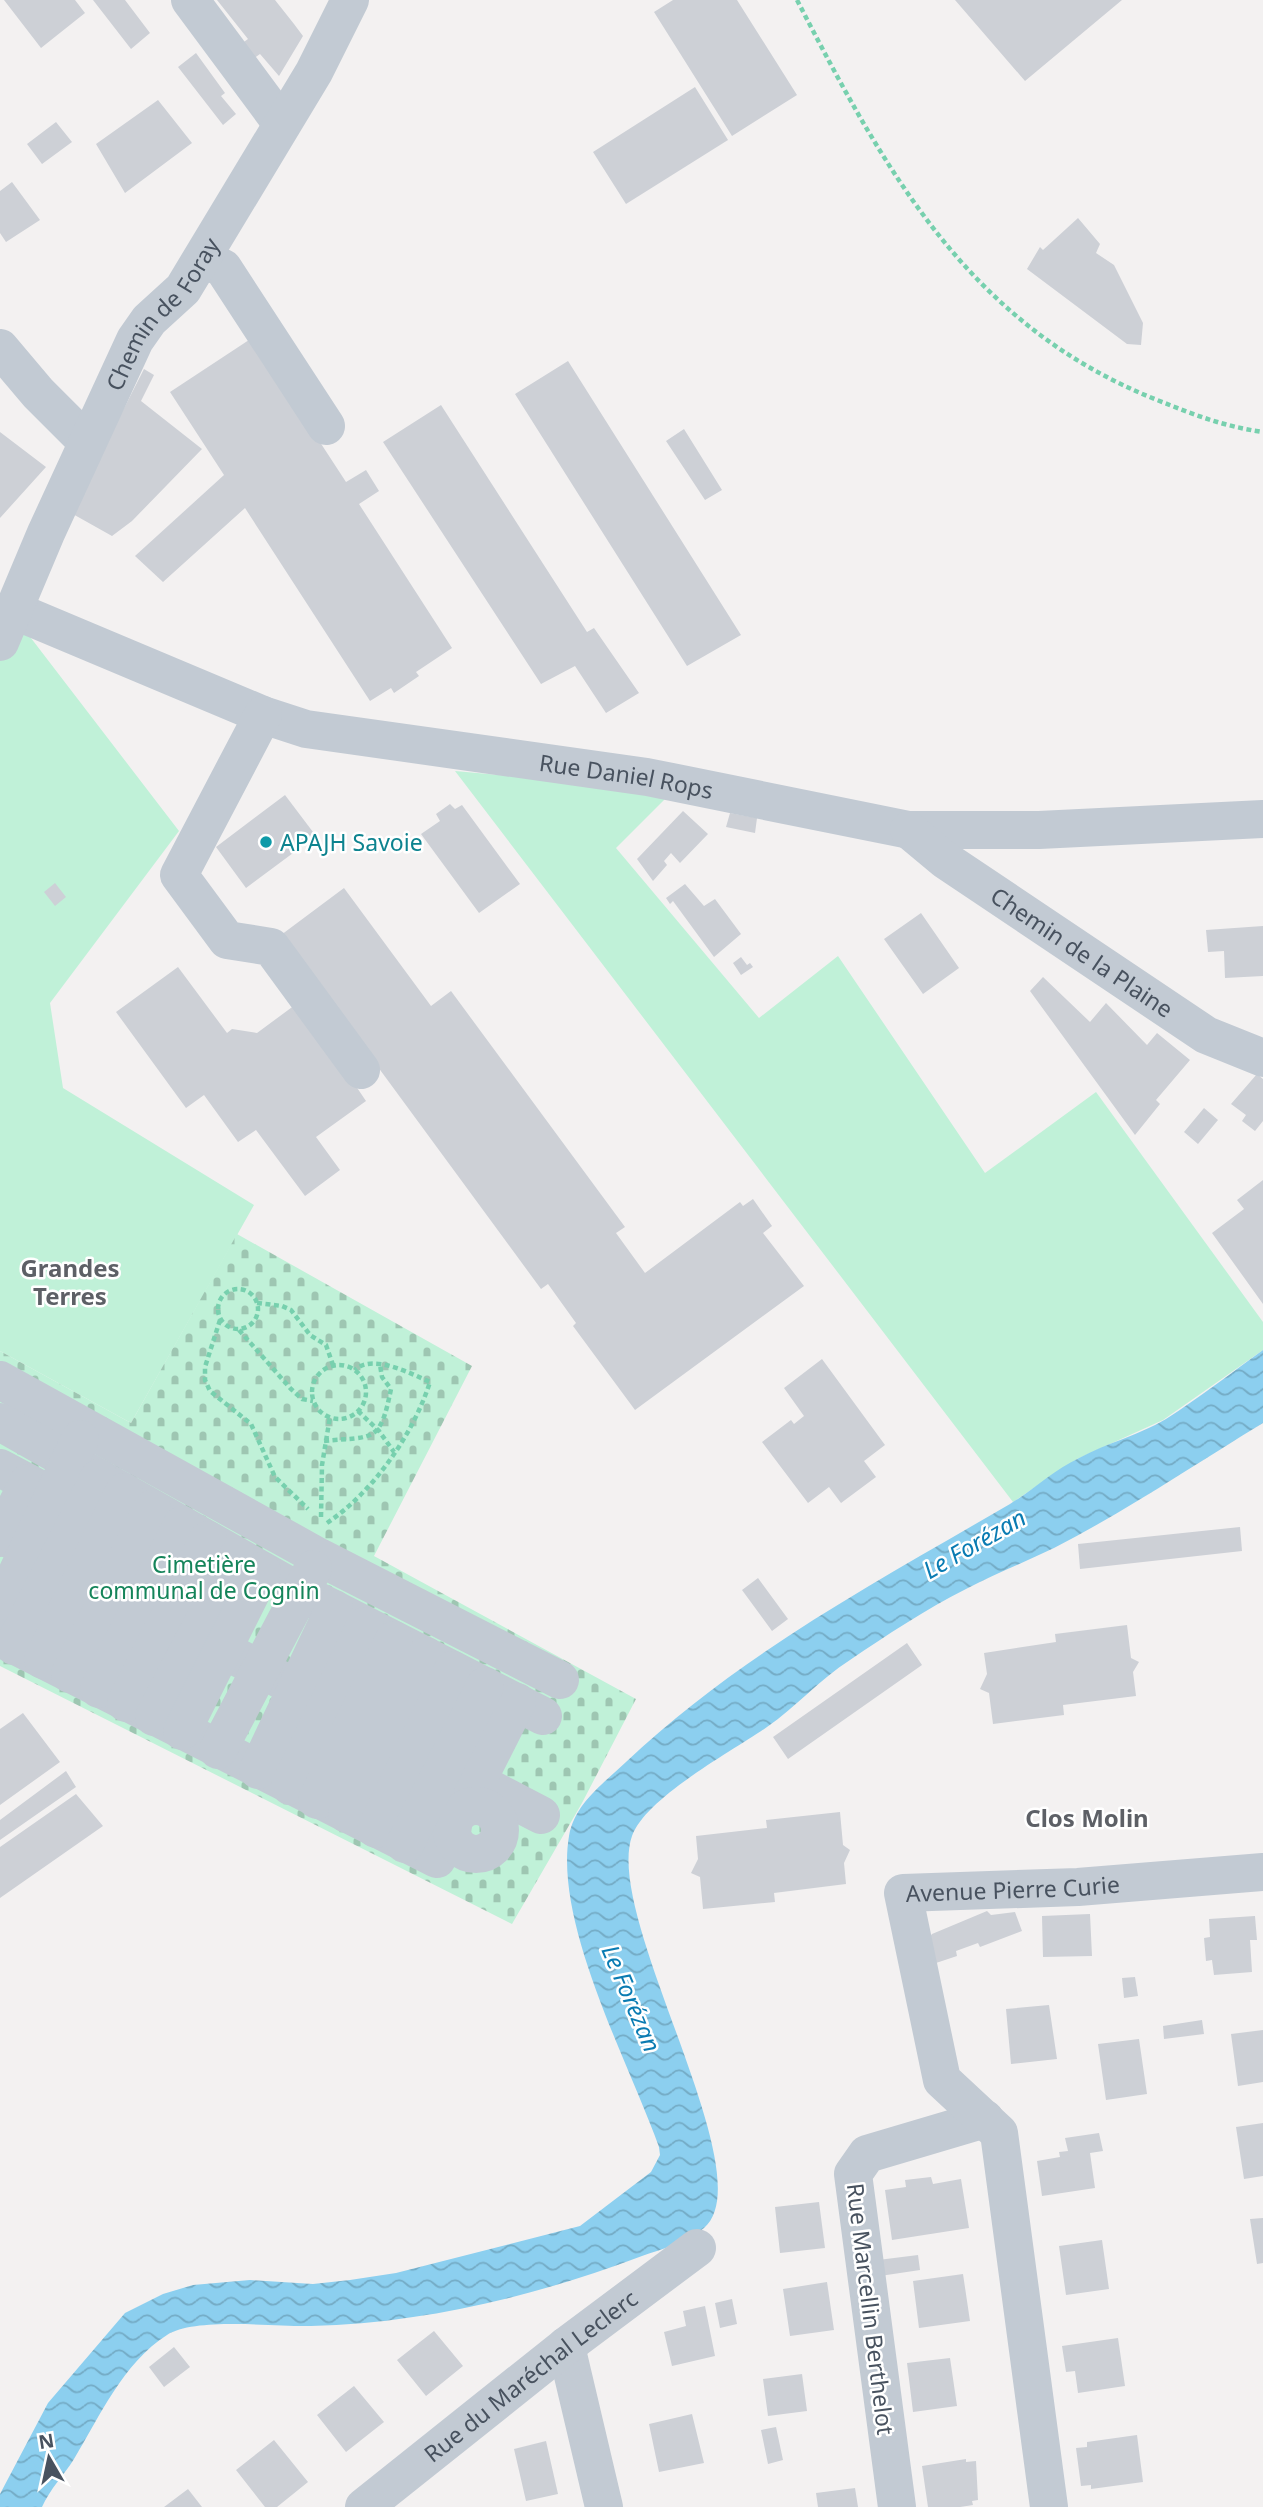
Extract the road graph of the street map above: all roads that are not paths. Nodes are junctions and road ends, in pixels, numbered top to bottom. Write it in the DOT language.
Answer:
graph roads {
  1 [pos="190,0"];
  2 [pos="350,0"];
  3 [pos="282,124"];
  4 [pos="202,259"];
  5 [pos="0,348"];
  6 [pos="326,426"];
  7 [pos="87,442"];
  8 [pos="7,626"];
  9 [pos="263,715"];
  10 [pos="1263,820"];
  11 [pos="909,830"];
  12 [pos="1263,1058"];
  13 [pos="361,1070"];
  14 [pos="0,1380"];
  15 [pos="0,1422"];
  16 [pos="85,1428"];
  17 [pos="16,1477"];
  18 [pos="167,1517"];
  19 [pos="320,1542"];
  20 [pos="92,1581"];
  21 [pos="0,1609"];
  22 [pos="424,1655"];
  23 [pos="261,1667"];
  24 [pos="560,1680"];
  25 [pos="86,1682"];
  26 [pos="218,1750"];
  27 [pos="402,1753"];
  28 [pos="332,1807"];
  29 [pos="541,1815"];
  30 [pos="1263,1872"];
  31 [pos="985,2119"];
  32 [pos="697,2248"];
  33 [pos="566,2346"];
  34 [pos="364,2507"];
  35 [pos="604,2507"];
  36 [pos="897,2507"];
  37 [pos="1049,2507"];
  1 -- 3 [label="street"];
  2 -- 3 [label="street, Chemin de Foray"];
  3 -- 4 [label="street, Chemin de Foray"];
  4 -- 6 [label="street"];
  4 -- 7 [label="street, Chemin de Foray"];
  5 -- 7 [label="street"];
  7 -- 8 [label="street, Chemin de Foray"];
  8 -- 9 [label="street, Rue Daniel Rops"];
  9 -- 11 [label="street, Rue Daniel Rops"];
  9 -- 13 [label="street"];
  10 -- 11 [label="street, Rue Daniel Rops"];
  11 -- 12 [label="street, Chemin de la Plaine"];
  14 -- 16 [label="street"];
  15 -- 18 [label="street"];
  16 -- 18 [label="street"];
  16 -- 19 [label="street"];
  17 -- 18 [label="street"];
  17 -- 20 [label="street"];
  18 -- 20 [label="street"];
  18 -- 20 [label="street"];
  18 -- 20 [label="street"];
  18 -- 20 [label="street"];
  18 -- 22 [label="street"];
  19 -- 22 [label="street"];
  19 -- 24 [label="street"];
  20 -- 21 [label="street"];
  20 -- 23 [label="street"];
  20 -- 25 [label="street"];
  20 -- 25 [label="street"];
  20 -- 25 [label="street"];
  20 -- 25 [label="street"];
  22 -- 23 [label="street"];
  22 -- 27 [label="street"];
  22 -- 27 [label="street"];
  22 -- 27 [label="street"];
  22 -- 27 [label="street"];
  23 -- 26 [label="street"];
  23 -- 27 [label="street"];
  25 -- 26 [label="street"];
  26 -- 28 [label="street"];
  27 -- 28 [label="street"];
  27 -- 28 [label="street"];
  27 -- 28 [label="street"];
  27 -- 28 [label="street"];
  27 -- 29 [label="street"];
  30 -- 31 [label="street, Avenue Pierre Curie"];
  31 -- 36 [label="street, Rue Marcellin Berthelot"];
  31 -- 37 [label="street, Avenue Pierre Curie"];
  32 -- 33 [label="street, Rue du Maréchal Leclerc"];
  33 -- 34 [label="street, Rue du Maréchal Leclerc"];
  33 -- 35 [label="street"];
}
